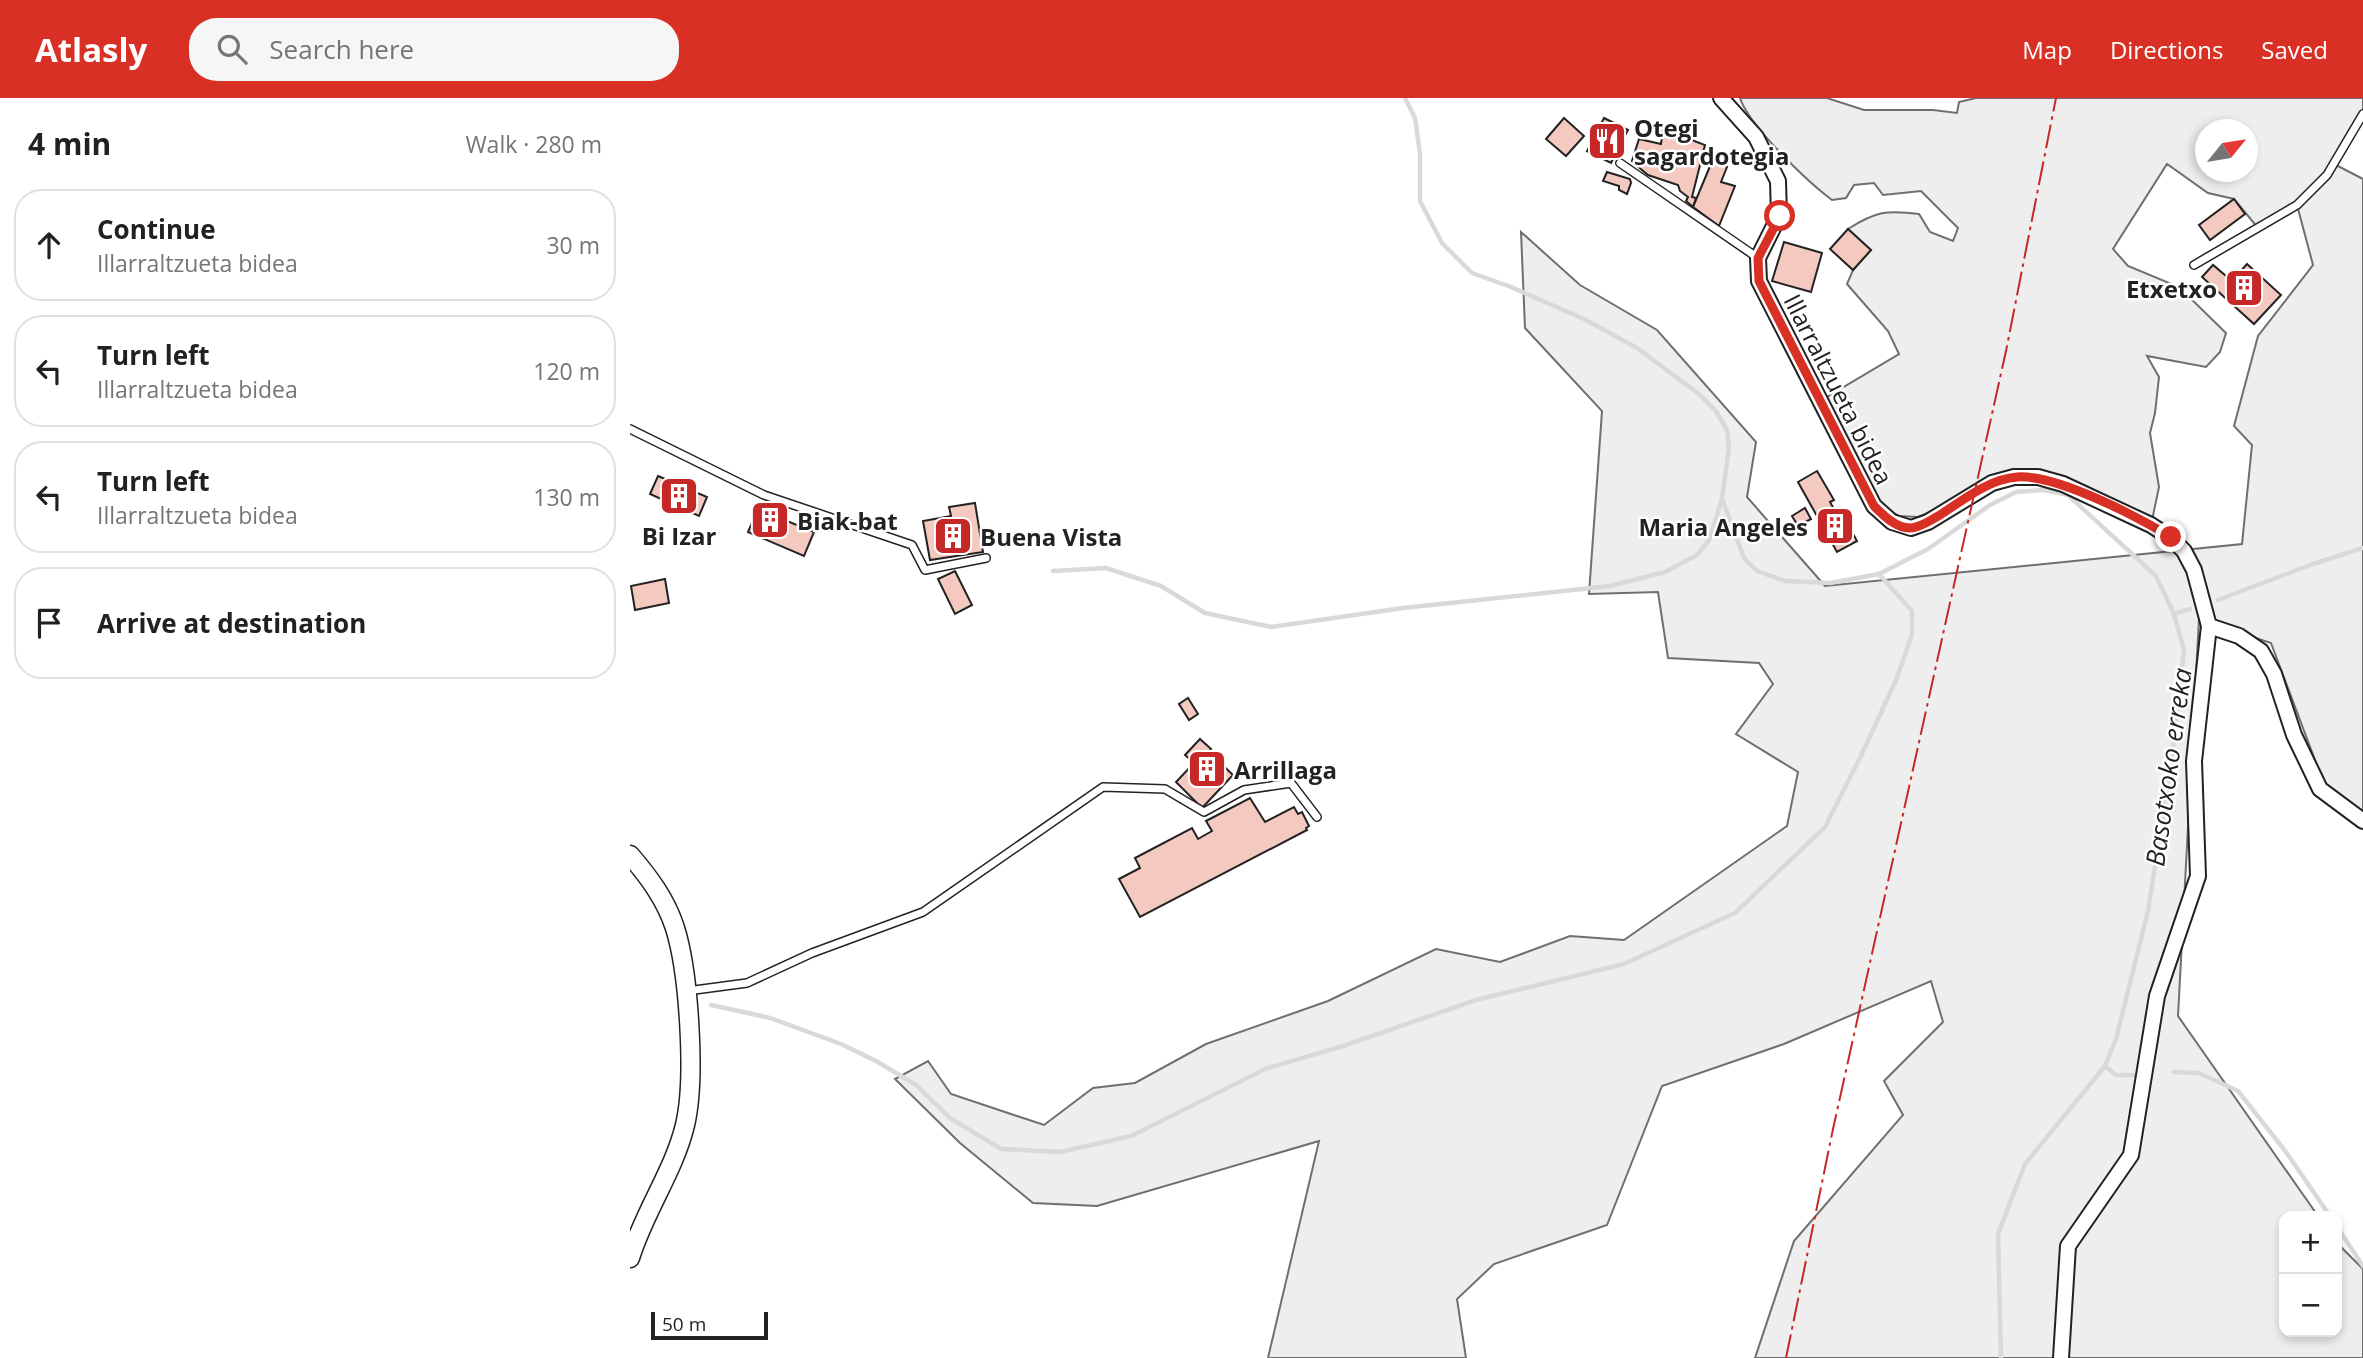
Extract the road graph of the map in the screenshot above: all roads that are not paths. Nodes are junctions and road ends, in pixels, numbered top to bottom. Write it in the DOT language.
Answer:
graph roads {
  1 [pos="1721,98"];
  2 [pos="2363,114"];
  3 [pos="1620,163"];
  4 [pos="1758,258"];
  5 [pos="2194,265"];
  6 [pos="630,429"];
  7 [pos="986,558"];
  8 [pos="2209,626"];
  9 [pos="1317,817"];
  10 [pos="2363,821"];
  11 [pos="630,855"];
  12 [pos="686,991"];
  13 [pos="630,1258"];
  14 [pos="2062,1358"];
  1 -- 4 [label="street"];
  2 -- 5 [label="lane"];
  3 -- 4 [label="lane"];
  4 -- 8 [label="street, Illarraltzueta bidea"];
  6 -- 7 [label="lane"];
  8 -- 10 [label="street"];
  8 -- 14 [label="street"];
  9 -- 12 [label="lane"];
  11 -- 12 [label="street"];
  12 -- 13 [label="street"];
}
